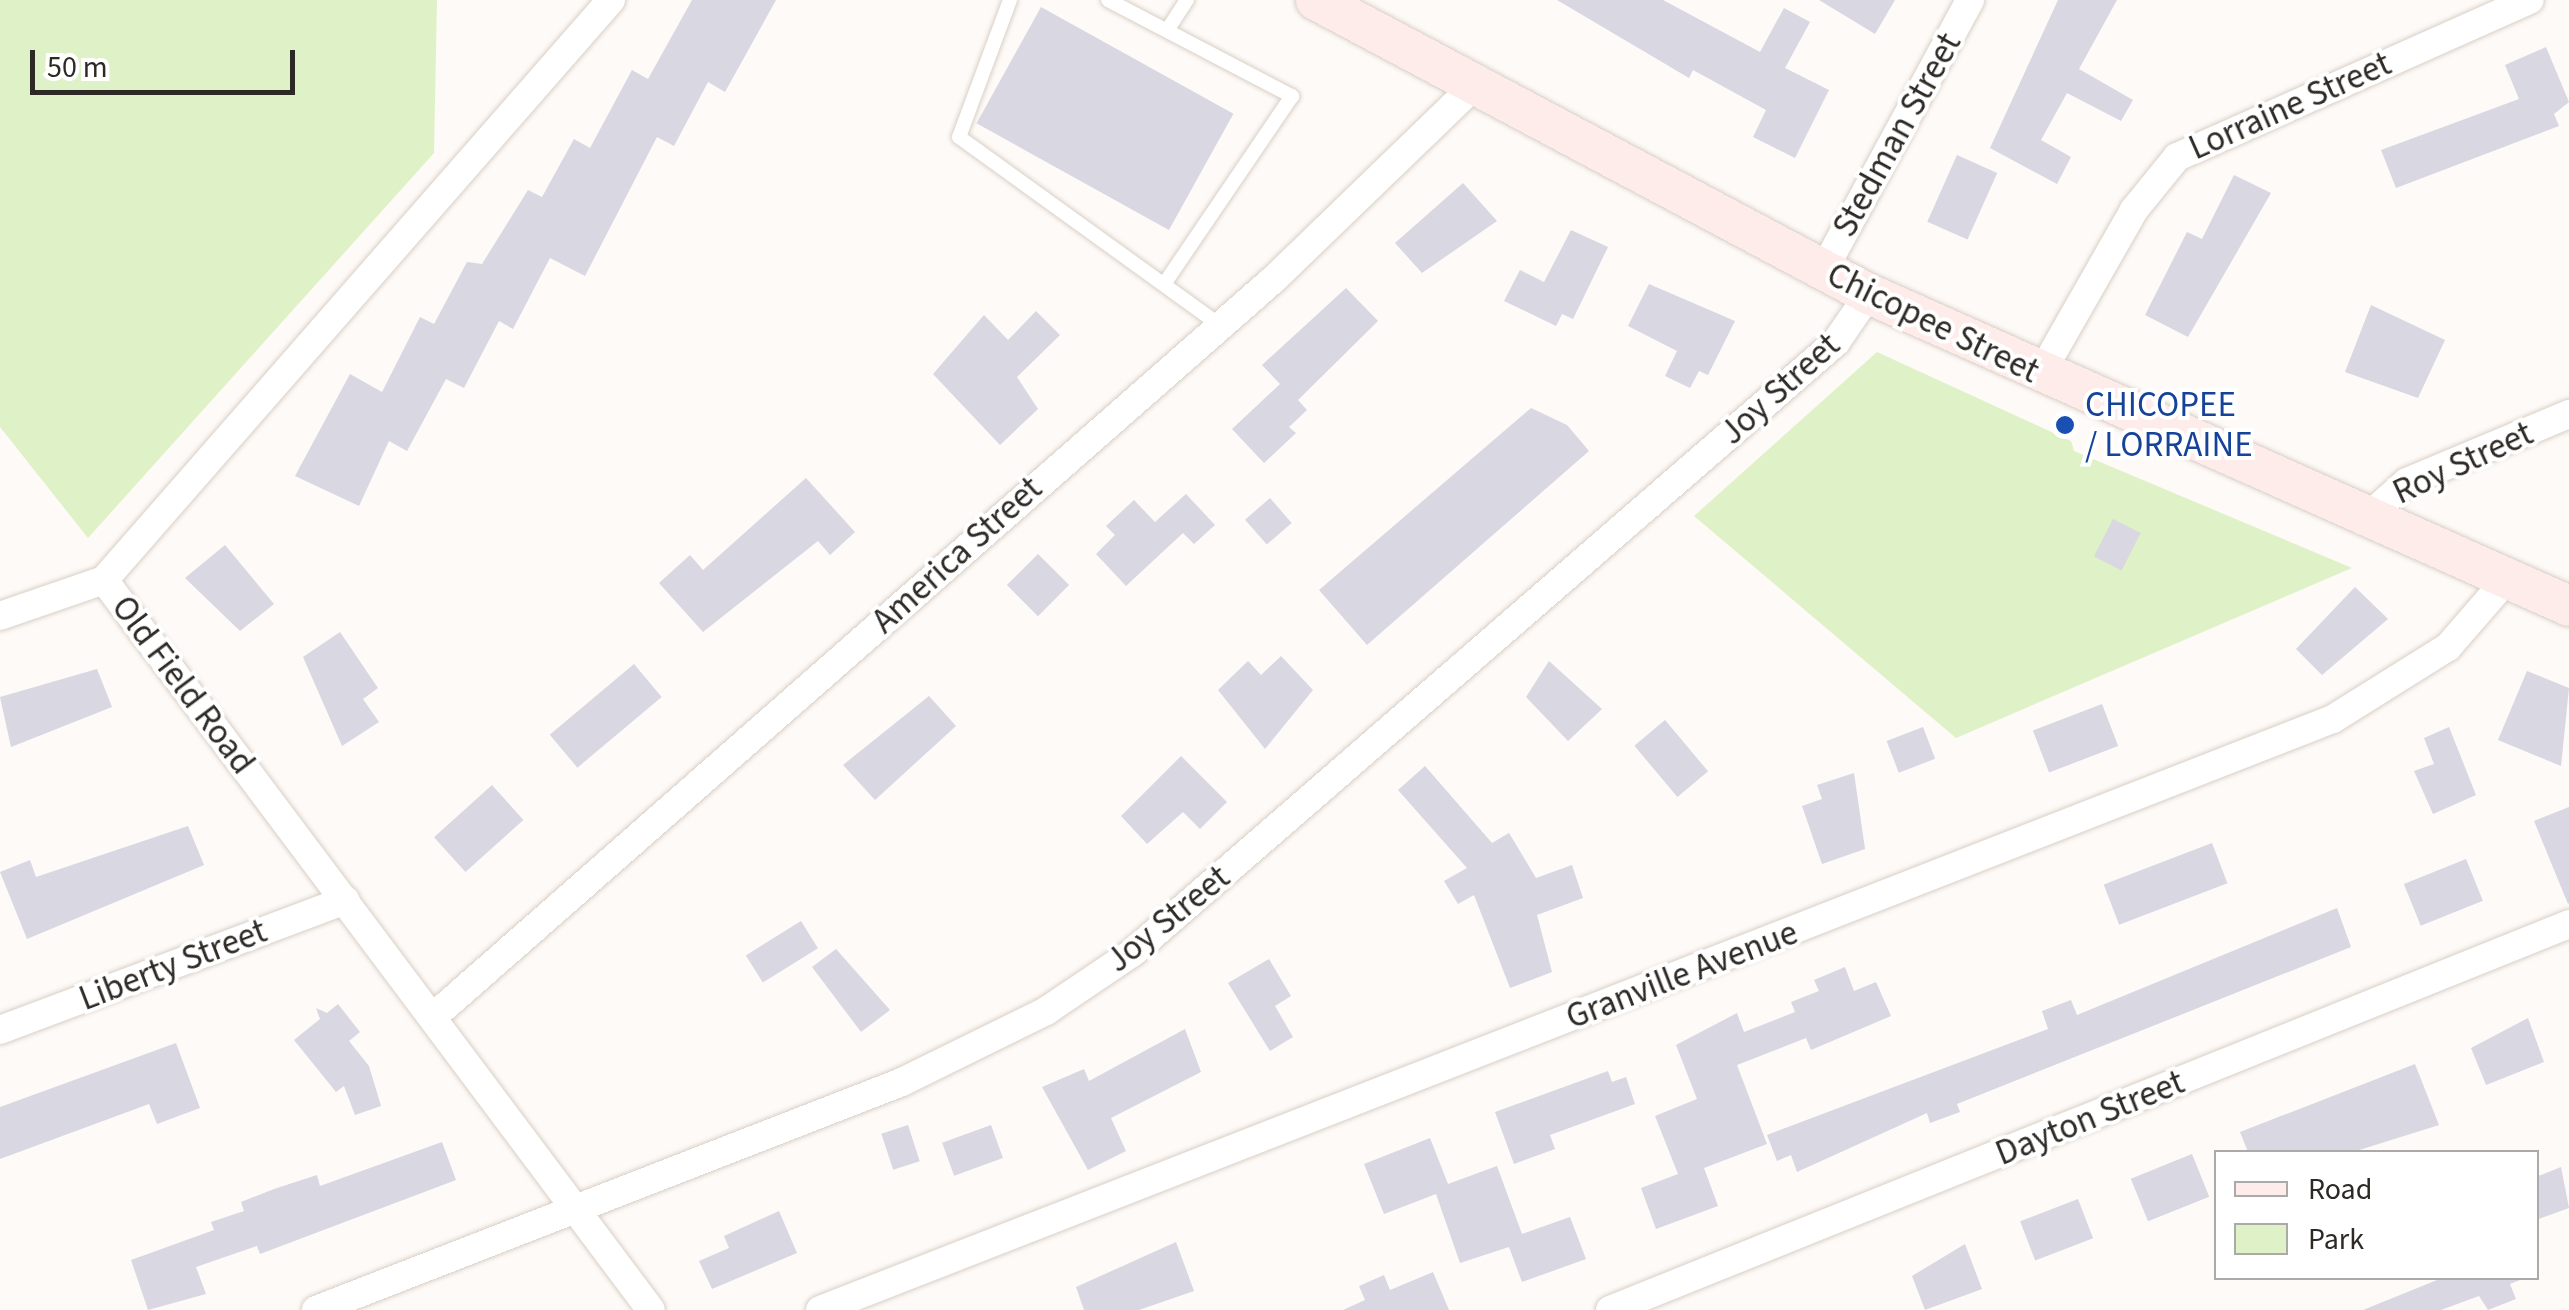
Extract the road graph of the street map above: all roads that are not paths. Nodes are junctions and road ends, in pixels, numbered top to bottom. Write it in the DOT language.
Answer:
graph roads {
  1 [pos="611,0"];
  2 [pos="1010,0"];
  3 [pos="1108,0"];
  4 [pos="1187,0"];
  5 [pos="1316,0"];
  6 [pos="1970,0"];
  7 [pos="2530,0"];
  8 [pos="1168,29"];
  9 [pos="1474,86"];
  10 [pos="1823,271"];
  11 [pos="1165,284"];
  12 [pos="1869,294"];
  13 [pos="1220,325"];
  14 [pos="2040,375"];
  15 [pos="2569,414"];
  16 [pos="2363,521"];
  17 [pos="104,580"];
  18 [pos="2506,580"];
  19 [pos="2569,606"];
  20 [pos="0,616"];
  21 [pos="345,900"];
  22 [pos="2569,924"];
  23 [pos="433,1016"];
  24 [pos="0,1030"];
  25 [pos="577,1206"];
  26 [pos="316,1310"];
  27 [pos="651,1310"];
  28 [pos="820,1310"];
  29 [pos="1610,1310"];
  1 -- 17 [label="street, Old Field Road"];
  2 -- 11 [label="lane"];
  3 -- 8 [label="lane"];
  4 -- 8 [label="lane"];
  5 -- 9 [label="main road, Chicopee Street"];
  6 -- 10 [label="street, Stedman Street"];
  7 -- 14 [label="street, Lorraine Street"];
  8 -- 11 [label="lane"];
  9 -- 10 [label="main road, Chicopee Street"];
  9 -- 13 [label="street, America Street"];
  10 -- 12 [label="main road, Chicopee Street"];
  11 -- 13 [label="lane"];
  12 -- 14 [label="main road, Chicopee Street"];
  12 -- 25 [label="street, Joy Street"];
  13 -- 23 [label="street, America Street"];
  14 -- 16 [label="main road, Chicopee Street"];
  15 -- 16 [label="street, Roy Street"];
  16 -- 18 [label="main road, Chicopee Street"];
  17 -- 20 [label="street"];
  17 -- 21 [label="street, Old Field Road"];
  18 -- 19 [label="main road, Chicopee Street"];
  18 -- 28 [label="street, Granville Avenue"];
  21 -- 23 [label="street, Old Field Road"];
  21 -- 24 [label="street, Liberty Street"];
  22 -- 29 [label="street, Dayton Street"];
  23 -- 25 [label="street, Old Field Road"];
  25 -- 26 [label="street, Joy Street"];
  25 -- 27 [label="street, Old Field Road"];
}
